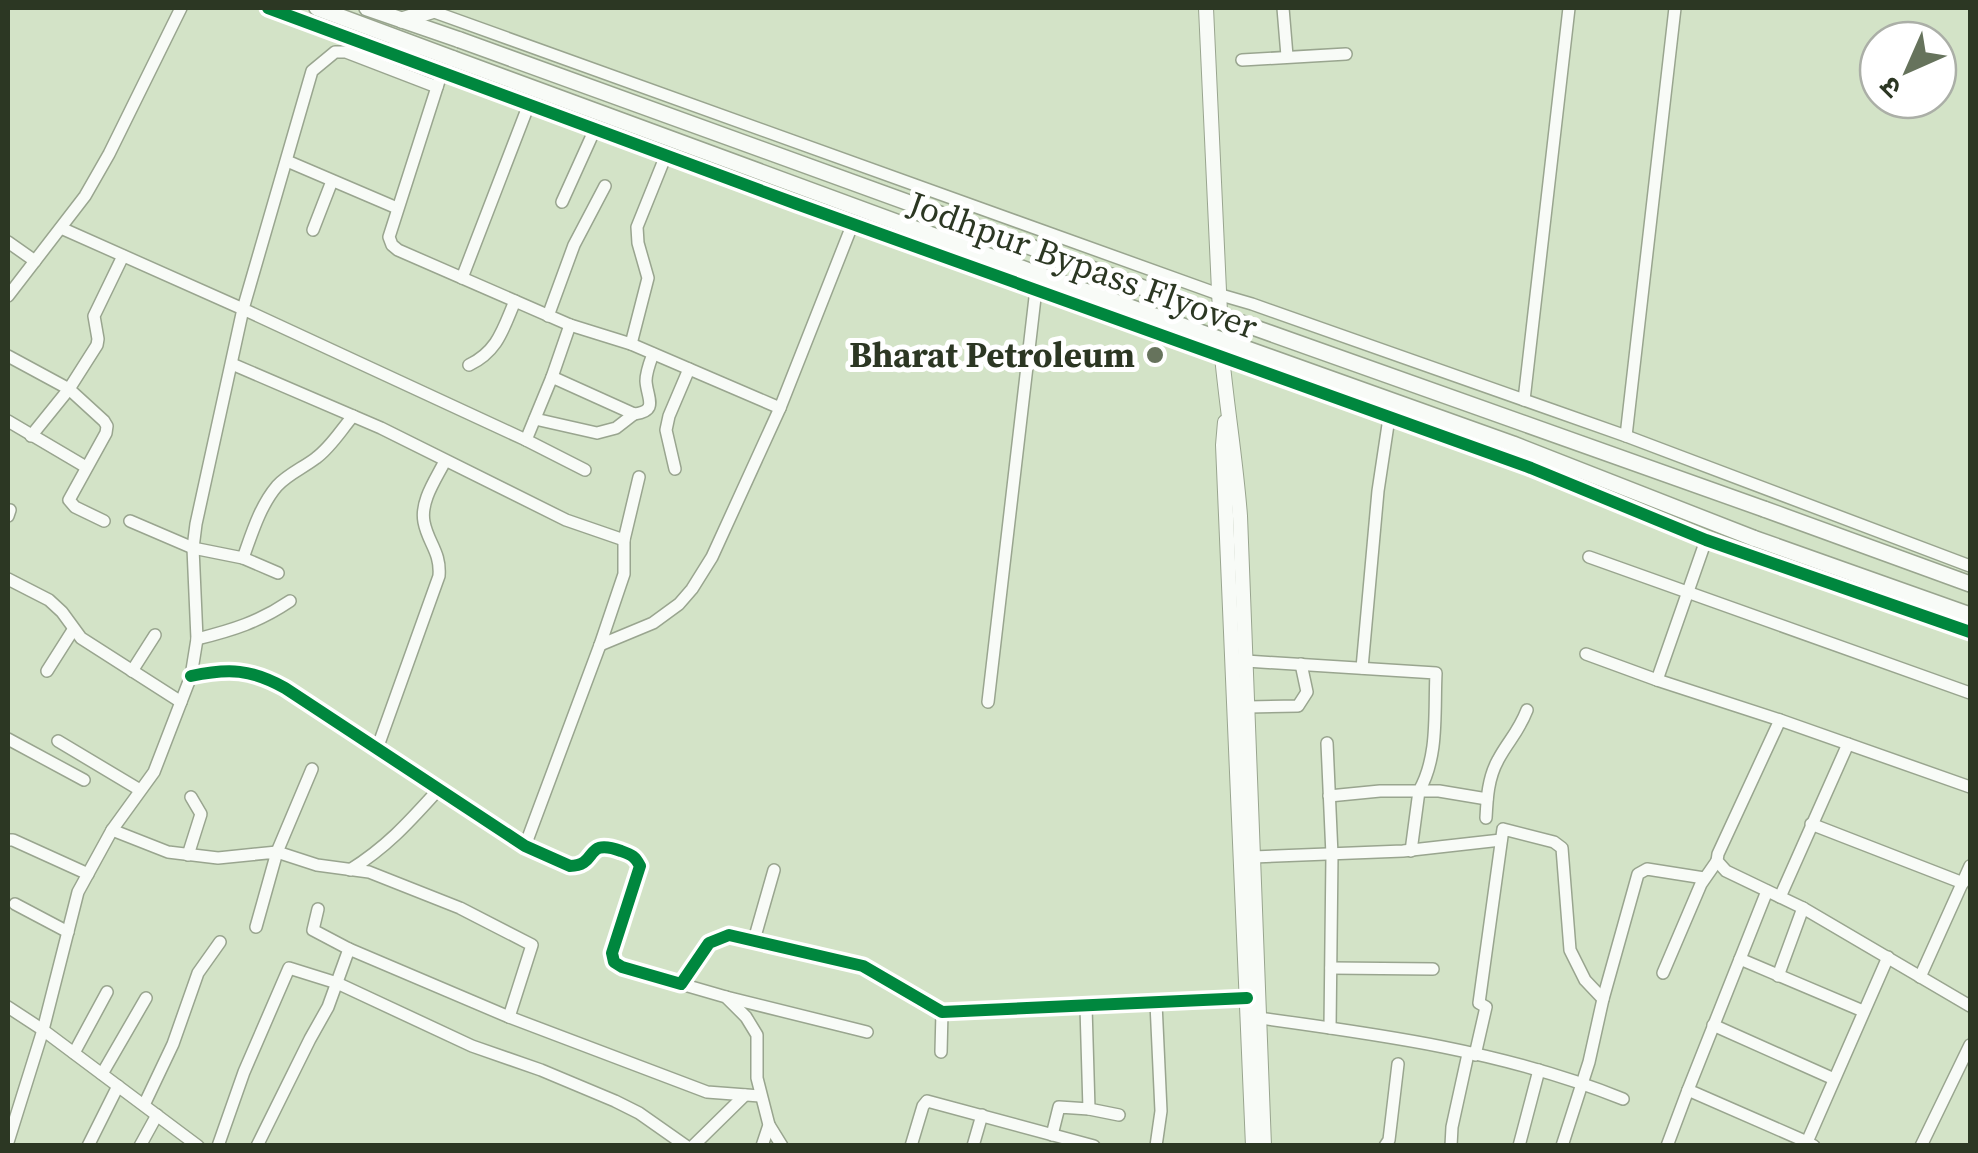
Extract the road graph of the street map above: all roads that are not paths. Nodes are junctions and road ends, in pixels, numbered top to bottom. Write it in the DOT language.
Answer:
graph roads {
  1 [pos="181,8"];
  2 [pos="268,8"];
  3 [pos="317,8"];
  4 [pos="368,8"];
  5 [pos="1206,8"];
  6 [pos="1283,8"];
  7 [pos="1569,8"];
  8 [pos="1675,8"];
  9 [pos="427,9"];
  10 [pos="402,20"];
  11 [pos="394,37"];
  12 [pos="1346,54"];
  13 [pos="1287,56"];
  14 [pos="1242,60"];
  15 [pos="418,63"];
  16 [pos="442,72"];
  17 [pos="437,87"];
  18 [pos="528,104"];
  19 [pos="595,128"];
  20 [pos="666,155"];
  21 [pos="287,160"];
  22 [pos="332,180"];
  23 [pos="605,186"];
  24 [pos="562,202"];
  25 [pos="397,208"];
  26 [pos="853,224"];
  27 [pos="61,228"];
  28 [pos="313,230"];
  29 [pos="8,242"];
  30 [pos="123,256"];
  31 [pos="35,261"];
  32 [pos="462,278"];
  33 [pos="1036,289"];
  34 [pos="8,296"];
  35 [pos="1221,296"];
  36 [pos="516,301"];
  37 [pos="243,309"];
  38 [pos="548,316"];
  39 [pos="570,325"];
  40 [pos="631,344"];
  41 [pos="653,354"];
  42 [pos="8,356"];
  43 [pos="1222,356"];
  44 [pos="232,364"];
  45 [pos="470,365"];
  46 [pos="689,369"];
  47 [pos="552,377"];
  48 [pos="69,389"];
  49 [pos="1524,400"];
  50 [pos="1227,404"];
  51 [pos="780,408"];
  52 [pos="634,414"];
  53 [pos="352,416"];
  54 [pos="535,418"];
  55 [pos="1390,418"];
  56 [pos="8,421"];
  57 [pos="31,436"];
  58 [pos="1626,436"];
  59 [pos="526,440"];
  60 [pos="445,461"];
  61 [pos="86,468"];
  62 [pos="675,469"];
  63 [pos="585,470"];
  64 [pos="639,477"];
  65 [pos="104,521"];
  66 [pos="130,521"];
  67 [pos="624,540"];
  68 [pos="1706,540"];
  69 [pos="194,548"];
  70 [pos="1589,557"];
  71 [pos="243,558"];
  72 [pos="1970,566"];
  73 [pos="278,573"];
  74 [pos="8,579"];
  75 [pos="1970,584"];
  76 [pos="1687,592"];
  77 [pos="290,600"];
  78 [pos="1970,615"];
  79 [pos="73,630"];
  80 [pos="1970,632"];
  81 [pos="155,635"];
  82 [pos="198,640"];
  83 [pos="600,645"];
  84 [pos="1586,654"];
  85 [pos="1246,661"];
  86 [pos="1301,664"];
  87 [pos="1362,668"];
  88 [pos="47,671"];
  89 [pos="132,671"];
  90 [pos="190,676"];
  91 [pos="1657,680"];
  92 [pos="1970,693"];
  93 [pos="181,702"];
  94 [pos="988,702"];
  95 [pos="1248,708"];
  96 [pos="1527,710"];
  97 [pos="1780,720"];
  98 [pos="8,739"];
  99 [pos="58,741"];
  100 [pos="1326,744"];
  101 [pos="1848,744"];
  102 [pos="377,749"];
  103 [pos="312,769"];
  104 [pos="84,780"];
  105 [pos="1970,787"];
  106 [pos="439,789"];
  107 [pos="140,790"];
  108 [pos="1418,790"];
  109 [pos="1329,796"];
  110 [pos="190,797"];
  111 [pos="1487,799"];
  112 [pos="1486,818"];
  113 [pos="1811,824"];
  114 [pos="112,830"];
  115 [pos="8,840"];
  116 [pos="1501,840"];
  117 [pos="525,846"];
  118 [pos="1411,850"];
  119 [pos="277,852"];
  120 [pos="188,854"];
  121 [pos="1332,854"];
  122 [pos="1254,857"];
  123 [pos="1717,861"];
  124 [pos="1970,866"];
  125 [pos="349,870"];
  126 [pos="774,870"];
  127 [pos="88,874"];
  128 [pos="1704,878"];
  129 [pos="1963,882"];
  130 [pos="1767,892"];
  131 [pos="1780,897"];
  132 [pos="15,904"];
  133 [pos="1802,908"];
  134 [pos="318,909"];
  135 [pos="256,927"];
  136 [pos="68,932"];
  137 [pos="754,940"];
  138 [pos="220,942"];
  139 [pos="349,948"];
  140 [pos="1888,957"];
  141 [pos="1740,960"];
  142 [pos="1331,968"];
  143 [pos="1433,969"];
  144 [pos="1663,973"];
  145 [pos="1778,976"];
  146 [pos="1920,977"];
  147 [pos="337,983"];
  148 [pos="682,984"];
  149 [pos="108,992"];
  150 [pos="726,996"];
  151 [pos="146,998"];
  152 [pos="1246,998"];
  153 [pos="1603,999"];
  154 [pos="1156,1003"];
  155 [pos="8,1006"];
  156 [pos="1086,1006"];
  157 [pos="1970,1006"];
  158 [pos="1863,1010"];
  159 [pos="942,1012"];
  160 [pos="509,1017"];
  161 [pos="1254,1017"];
  162 [pos="1713,1025"];
  163 [pos="1330,1028"];
  164 [pos="43,1030"];
  165 [pos="866,1032"];
  166 [pos="1970,1045"];
  167 [pos="941,1052"];
  168 [pos="74,1053"];
  169 [pos="1472,1054"];
  170 [pos="1398,1064"];
  171 [pos="1539,1070"];
  172 [pos="102,1074"];
  173 [pos="1834,1079"];
  174 [pos="1582,1082"];
  175 [pos="118,1086"];
  176 [pos="1688,1090"];
  177 [pos="746,1095"];
  178 [pos="760,1096"];
  179 [pos="1622,1099"];
  180 [pos="144,1105"];
  181 [pos="1089,1108"];
  182 [pos="982,1115"];
  183 [pos="1119,1115"];
  184 [pos="157,1116"];
  185 [pos="768,1125"];
  186 [pos="1045,1133"];
  187 [pos="8,1142"];
  188 [pos="1811,1144"];
  189 [pos="88,1146"];
  190 [pos="140,1146"];
  191 [pos="198,1146"];
  192 [pos="218,1146"];
  193 [pos="257,1146"];
  194 [pos="689,1146"];
  195 [pos="762,1146"];
  196 [pos="782,1146"];
  197 [pos="911,1146"];
  198 [pos="973,1146"];
  199 [pos="1035,1146"];
  200 [pos="1094,1146"];
  201 [pos="1156,1146"];
  202 [pos="1253,1146"];
  203 [pos="1264,1146"];
  204 [pos="1385,1146"];
  205 [pos="1451,1146"];
  206 [pos="1519,1146"];
  207 [pos="1562,1146"];
  208 [pos="1666,1146"];
  209 [pos="1920,1146"];
  1 -- 27 [label="street"];
  2 -- 15 [label="street"];
  3 -- 11 [label="highway, Jodhpur Bypass Flyover"];
  4 -- 10 [label="highway, Jodhpur Bypass Flyover"];
  5 -- 35 [label="main road"];
  6 -- 13 [label="street"];
  7 -- 49 [label="street"];
  8 -- 58 [label="street"];
  9 -- 10 [label="highway"];
  9 -- 35 [label="street"];
  10 -- 75 [label="highway, Jodhpur Bypass Flyover, bridge"];
  11 -- 15 [label="highway"];
  11 -- 78 [label="highway, Jodhpur Bypass Flyover, bridge"];
  12 -- 13 [label="street"];
  13 -- 14 [label="street"];
  15 -- 16 [label="street"];
  16 -- 17 [label="street"];
  16 -- 18 [label="street"];
  17 -- 21 [label="street"];
  17 -- 25 [label="street"];
  18 -- 19 [label="street"];
  18 -- 32 [label="street"];
  19 -- 20 [label="street"];
  19 -- 24 [label="street"];
  20 -- 26 [label="street"];
  20 -- 40 [label="street"];
  21 -- 22 [label="street"];
  21 -- 37 [label="street"];
  22 -- 25 [label="street"];
  22 -- 28 [label="street"];
  23 -- 38 [label="street"];
  25 -- 32 [label="street"];
  26 -- 33 [label="street"];
  26 -- 51 [label="street"];
  27 -- 30 [label="street"];
  27 -- 31 [label="street"];
  29 -- 31 [label="street"];
  30 -- 37 [label="street"];
  30 -- 48 [label="street"];
  31 -- 34 [label="street"];
  32 -- 36 [label="street"];
  33 -- 43 [label="street"];
  33 -- 94 [label="street"];
  35 -- 43 [label="main road"];
  35 -- 49 [label="street"];
  36 -- 38 [label="street"];
  36 -- 45 [label="street"];
  37 -- 44 [label="street"];
  37 -- 59 [label="street"];
  38 -- 39 [label="street"];
  39 -- 40 [label="street"];
  39 -- 47 [label="street"];
  40 -- 41 [label="street"];
  41 -- 46 [label="street"];
  41 -- 52 [label="street"];
  42 -- 48 [label="street"];
  43 -- 50 [label="main road"];
  43 -- 55 [label="street"];
  44 -- 53 [label="street"];
  44 -- 69 [label="street"];
  46 -- 51 [label="street"];
  46 -- 62 [label="street"];
  47 -- 52 [label="street"];
  47 -- 54 [label="street"];
  48 -- 57 [label="street"];
  48 -- 61 [label="street"];
  49 -- 58 [label="street"];
  50 -- 85 [label="main road"];
  50 -- 152 [label="main road"];
  51 -- 83 [label="street"];
  52 -- 54 [label="street"];
  53 -- 60 [label="street"];
  53 -- 71 [label="street"];
  54 -- 59 [label="street"];
  55 -- 68 [label="street"];
  55 -- 87 [label="street"];
  56 -- 57 [label="street"];
  57 -- 61 [label="street"];
  58 -- 72 [label="street"];
  59 -- 63 [label="street"];
  60 -- 67 [label="street"];
  60 -- 102 [label="street"];
  61 -- 65 [label="street"];
  64 -- 67 [label="street"];
  66 -- 69 [label="street"];
  67 -- 83 [label="street"];
  68 -- 76 [label="street"];
  68 -- 80 [label="street"];
  69 -- 71 [label="street"];
  69 -- 82 [label="street"];
  70 -- 76 [label="street"];
  71 -- 73 [label="street"];
  74 -- 79 [label="street"];
  76 -- 91 [label="street"];
  76 -- 92 [label="street"];
  77 -- 82 [label="street"];
  79 -- 88 [label="street"];
  79 -- 89 [label="street"];
  81 -- 89 [label="street"];
  82 -- 90 [label="street"];
  83 -- 117 [label="street"];
  84 -- 91 [label="street"];
  85 -- 86 [label="street"];
  85 -- 95 [label="main road"];
  86 -- 87 [label="street"];
  86 -- 95 [label="street"];
  87 -- 108 [label="street"];
  89 -- 93 [label="street"];
  90 -- 93 [label="street"];
  90 -- 102 [label="street"];
  91 -- 97 [label="street"];
  93 -- 107 [label="street"];
  95 -- 122 [label="main road"];
  96 -- 111 [label="street"];
  97 -- 101 [label="street"];
  97 -- 123 [label="street"];
  98 -- 104 [label="street"];
  99 -- 107 [label="street"];
  100 -- 109 [label="street"];
  101 -- 105 [label="street"];
  101 -- 113 [label="street"];
  102 -- 106 [label="street"];
  103 -- 119 [label="street"];
  106 -- 117 [label="street"];
  106 -- 125 [label="street"];
  107 -- 114 [label="street"];
  108 -- 109 [label="street"];
  108 -- 111 [label="street"];
  108 -- 118 [label="street"];
  109 -- 121 [label="street"];
  110 -- 120 [label="street"];
  111 -- 112 [label="street"];
  113 -- 129 [label="street"];
  113 -- 131 [label="street"];
  114 -- 120 [label="street"];
  114 -- 127 [label="street"];
  115 -- 127 [label="street"];
  116 -- 118 [label="street"];
  116 -- 153 [label="street"];
  116 -- 169 [label="street"];
  117 -- 148 [label="street"];
  118 -- 121 [label="street"];
  119 -- 120 [label="street"];
  119 -- 125 [label="street"];
  119 -- 135 [label="street"];
  121 -- 122 [label="street"];
  121 -- 142 [label="street"];
  122 -- 161 [label="main road"];
  123 -- 128 [label="street"];
  123 -- 130 [label="street"];
  124 -- 129 [label="street"];
  125 -- 160 [label="street"];
  126 -- 137 [label="street"];
  127 -- 136 [label="street"];
  128 -- 144 [label="street"];
  128 -- 153 [label="street"];
  129 -- 146 [label="street"];
  130 -- 131 [label="street"];
  130 -- 141 [label="street"];
  131 -- 133 [label="street"];
  132 -- 136 [label="street"];
  133 -- 140 [label="street"];
  133 -- 145 [label="street"];
  134 -- 139 [label="street"];
  136 -- 164 [label="street"];
  137 -- 148 [label="street"];
  137 -- 159 [label="street"];
  138 -- 180 [label="street"];
  139 -- 147 [label="street"];
  139 -- 160 [label="street"];
  140 -- 146 [label="street"];
  140 -- 158 [label="street"];
  141 -- 145 [label="street"];
  141 -- 162 [label="street"];
  142 -- 143 [label="street"];
  142 -- 163 [label="street"];
  145 -- 158 [label="street"];
  146 -- 157 [label="street"];
  147 -- 192 [label="street"];
  147 -- 193 [label="street"];
  147 -- 194 [label="street"];
  148 -- 150 [label="street"];
  149 -- 168 [label="street"];
  150 -- 165 [label="street"];
  150 -- 178 [label="street"];
  151 -- 172 [label="street"];
  152 -- 154 [label="street"];
  152 -- 161 [label="main road"];
  153 -- 174 [label="street"];
  154 -- 156 [label="street"];
  154 -- 201 [label="street"];
  155 -- 164 [label="street"];
  156 -- 159 [label="street"];
  156 -- 181 [label="street"];
  158 -- 173 [label="street"];
  159 -- 167 [label="street"];
  160 -- 177 [label="street"];
  161 -- 163 [label="street"];
  161 -- 202 [label="main road"];
  161 -- 203 [label="main road"];
  162 -- 173 [label="street"];
  162 -- 176 [label="street"];
  163 -- 169 [label="street"];
  164 -- 168 [label="street"];
  164 -- 187 [label="street"];
  166 -- 209 [label="street"];
  168 -- 172 [label="street"];
  169 -- 171 [label="street"];
  169 -- 205 [label="street"];
  170 -- 204 [label="street"];
  171 -- 174 [label="street"];
  171 -- 206 [label="street"];
  172 -- 175 [label="street"];
  173 -- 188 [label="street"];
  174 -- 179 [label="street"];
  174 -- 207 [label="street"];
  175 -- 180 [label="street"];
  175 -- 189 [label="street"];
  176 -- 188 [label="street"];
  176 -- 208 [label="street"];
  177 -- 178 [label="street"];
  177 -- 194 [label="street"];
  178 -- 185 [label="street"];
  180 -- 184 [label="street"];
  181 -- 183 [label="street"];
  181 -- 186 [label="street"];
  182 -- 186 [label="street"];
  182 -- 197 [label="street"];
  182 -- 198 [label="street"];
  184 -- 190 [label="street"];
  184 -- 191 [label="street"];
  185 -- 195 [label="street"];
  185 -- 196 [label="street"];
  186 -- 199 [label="street"];
  186 -- 200 [label="street"];
}
